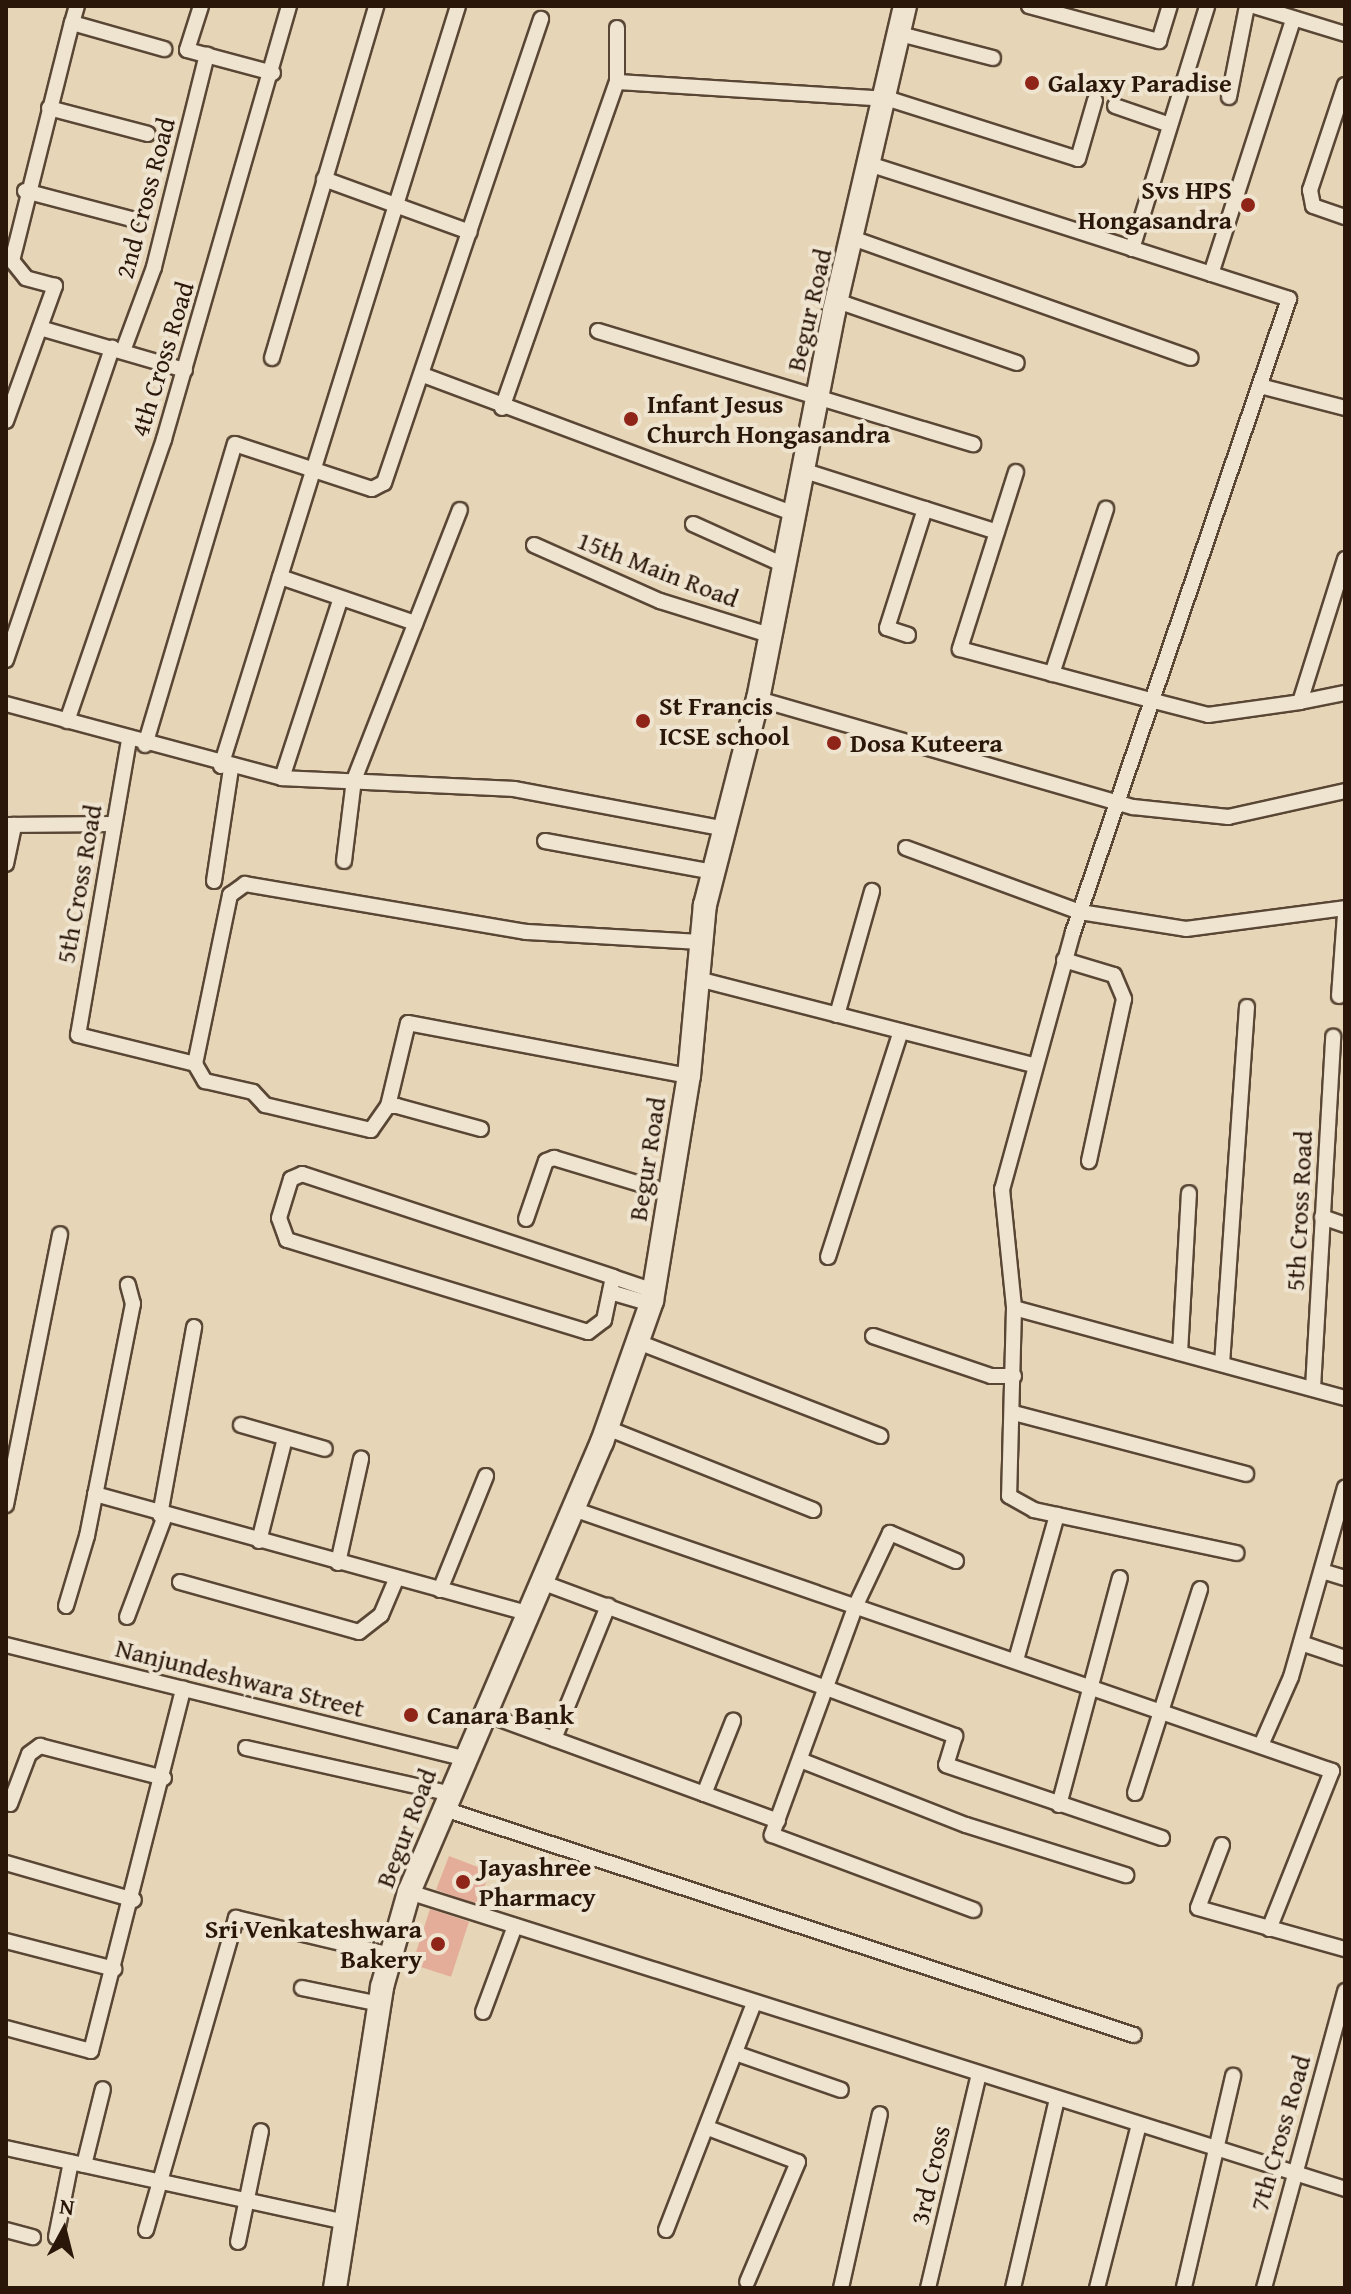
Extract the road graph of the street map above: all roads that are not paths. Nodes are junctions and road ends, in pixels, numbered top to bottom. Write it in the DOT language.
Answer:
graph roads {
  1 [pos="77,6"];
  2 [pos="201,6"];
  3 [pos="289,6"];
  4 [pos="376,6"];
  5 [pos="458,6"];
  6 [pos="905,6"];
  7 [pos="1029,6"];
  8 [pos="1170,6"];
  9 [pos="1207,6"];
  10 [pos="1247,6"];
  11 [pos="1254,6"];
  12 [pos="541,19"];
  13 [pos="1293,20"];
  14 [pos="72,23"];
  15 [pos="617,28"];
  16 [pos="900,34"];
  17 [pos="1345,34"];
  18 [pos="164,49"];
  19 [pos="207,55"];
  20 [pos="993,58"];
  21 [pos="273,73"];
  22 [pos="617,82"];
  23 [pos="1345,85"];
  24 [pos="1229,97"];
  25 [pos="889,99"];
  26 [pos="1095,100"];
  27 [pos="1115,106"];
  28 [pos="49,108"];
  29 [pos="1170,125"];
  30 [pos="148,134"];
  31 [pos="872,165"];
  32 [pos="324,179"];
  33 [pos="25,191"];
  34 [pos="395,203"];
  35 [pos="1345,217"];
  36 [pos="131,219"];
  37 [pos="470,232"];
  38 [pos="855,239"];
  39 [pos="1132,249"];
  40 [pos="1211,274"];
  41 [pos="837,301"];
  42 [pos="40,328"];
  43 [pos="598,331"];
  44 [pos="117,350"];
  45 [pos="272,358"];
  46 [pos="1191,358"];
  47 [pos="1017,363"];
  48 [pos="185,370"];
  49 [pos="423,375"];
  50 [pos="1260,386"];
  51 [pos="818,396"];
  52 [pos="502,408"];
  53 [pos="1345,408"];
  54 [pos="6,421"];
  55 [pos="973,444"];
  56 [pos="313,467"];
  57 [pos="805,471"];
  58 [pos="1016,472"];
  59 [pos="925,509"];
  60 [pos="1106,509"];
  61 [pos="460,510"];
  62 [pos="797,515"];
  63 [pos="693,524"];
  64 [pos="997,532"];
  65 [pos="534,545"];
  66 [pos="1345,559"];
  67 [pos="784,565"];
  68 [pos="280,577"];
  69 [pos="341,598"];
  70 [pos="415,623"];
  71 [pos="766,634"];
  72 [pos="908,635"];
  73 [pos="6,660"];
  74 [pos="1052,674"];
  75 [pos="1345,693"];
  76 [pos="758,699"];
  77 [pos="1154,701"];
  78 [pos="1300,702"];
  79 [pos="6,704"];
  80 [pos="67,721"];
  81 [pos="129,740"];
  82 [pos="145,745"];
  83 [pos="226,767"];
  84 [pos="282,778"];
  85 [pos="354,780"];
  86 [pos="1345,791"];
  87 [pos="1119,804"];
  88 [pos="113,824"];
  89 [pos="10,825"];
  90 [pos="725,829"];
  91 [pos="545,841"];
  92 [pos="906,848"];
  93 [pos="344,861"];
  94 [pos="6,864"];
  95 [pos="714,872"];
  96 [pos="214,881"];
  97 [pos="872,891"];
  98 [pos="1345,911"];
  99 [pos="1080,912"];
  100 [pos="702,942"];
  101 [pos="1064,960"];
  102 [pos="698,979"];
  103 [pos="1339,996"];
  104 [pos="1247,1007"];
  105 [pos="837,1015"];
  106 [pos="901,1031"];
  107 [pos="1333,1037"];
  108 [pos="195,1064"];
  109 [pos="1032,1065"];
  110 [pos="689,1076"];
  111 [pos="388,1106"];
  112 [pos="481,1129"];
  113 [pos="1089,1161"];
  114 [pos="670,1193"];
  115 [pos="1189,1193"];
  116 [pos="1322,1217"];
  117 [pos="526,1219"];
  118 [pos="1345,1225"];
  119 [pos="60,1234"];
  120 [pos="828,1257"];
  121 [pos="612,1284"];
  122 [pos="128,1285"];
  123 [pos="652,1298"];
  124 [pos="1014,1308"];
  125 [pos="194,1327"];
  126 [pos="873,1336"];
  127 [pos="638,1342"];
  128 [pos="1180,1353"];
  129 [pos="1222,1364"];
  130 [pos="1014,1376"];
  131 [pos="1313,1388"];
  132 [pos="1345,1398"];
  133 [pos="1014,1413"];
  134 [pos="241,1425"];
  135 [pos="607,1428"];
  136 [pos="880,1436"];
  137 [pos="285,1438"];
  138 [pos="325,1449"];
  139 [pos="361,1459"];
  140 [pos="1246,1474"];
  141 [pos="486,1476"];
  142 [pos="95,1494"];
  143 [pos="1344,1495"];
  144 [pos="6,1505"];
  145 [pos="573,1509"];
  146 [pos="813,1510"];
  147 [pos="163,1515"];
  148 [pos="1057,1515"];
  149 [pos="259,1541"];
  150 [pos="1236,1553"];
  151 [pos="956,1561"];
  152 [pos="338,1563"];
  153 [pos="1322,1571"];
  154 [pos="1120,1578"];
  155 [pos="1345,1578"];
  156 [pos="396,1579"];
  157 [pos="180,1582"];
  158 [pos="541,1582"];
  159 [pos="1200,1589"];
  160 [pos="440,1590"];
  161 [pos="856,1605"];
  162 [pos="66,1606"];
  163 [pos="608,1606"];
  164 [pos="527,1613"];
  165 [pos="127,1617"];
  166 [pos="1301,1643"];
  167 [pos="6,1645"];
  168 [pos="1345,1658"];
  169 [pos="1016,1660"];
  170 [pos="828,1684"];
  171 [pos="1092,1684"];
  172 [pos="183,1689"];
  173 [pos="1166,1709"];
  174 [pos="483,1713"];
  175 [pos="733,1721"];
  176 [pos="554,1739"];
  177 [pos="1262,1743"];
  178 [pos="246,1748"];
  179 [pos="463,1758"];
  180 [pos="800,1760"];
  181 [pos="164,1778"];
  182 [pos="1135,1793"];
  183 [pos="704,1794"];
  184 [pos="444,1801"];
  185 [pos="10,1804"];
  186 [pos="1059,1805"];
  187 [pos="778,1821"];
  188 [pos="1162,1838"];
  189 [pos="1222,1845"];
  190 [pos="6,1863"];
  191 [pos="1126,1875"];
  192 [pos="409,1892"];
  193 [pos="134,1900"];
  194 [pos="974,1910"];
  195 [pos="515,1926"];
  196 [pos="1269,1929"];
  197 [pos="6,1941"];
  198 [pos="1345,1949"];
  199 [pos="391,1955"];
  200 [pos="114,1969"];
  201 [pos="302,1988"];
  202 [pos="1345,1991"];
  203 [pos="754,2003"];
  204 [pos="380,2004"];
  205 [pos="483,2012"];
  206 [pos="6,2028"];
  207 [pos="1134,2035"];
  208 [pos="735,2053"];
  209 [pos="979,2074"];
  210 [pos="1233,2076"];
  211 [pos="103,2089"];
  212 [pos="841,2090"];
  213 [pos="1057,2099"];
  214 [pos="880,2114"];
  215 [pos="708,2128"];
  216 [pos="1138,2128"];
  217 [pos="261,2131"];
  218 [pos="6,2148"];
  219 [pos="1214,2148"];
  220 [pos="77,2164"];
  221 [pos="1291,2173"];
  222 [pos="160,2182"];
  223 [pos="1345,2189"];
  224 [pos="247,2201"];
  225 [pos="346,2222"];
  226 [pos="6,2230"];
  227 [pos="146,2230"];
  228 [pos="666,2230"];
  229 [pos="33,2237"];
  230 [pos="56,2237"];
  231 [pos="238,2242"];
  232 [pos="747,2282"];
  233 [pos="1184,2287"];
  234 [pos="335,2288"];
  235 [pos="841,2288"];
  236 [pos="928,2288"];
  237 [pos="1013,2288"];
  238 [pos="1097,2288"];
  239 [pos="1264,2288"];
  1 -- 14 [label="street"];
  2 -- 19 [label="street"];
  3 -- 21 [label="street, 4th Cross Road"];
  4 -- 32 [label="street"];
  5 -- 34 [label="street"];
  6 -- 16 [label="main road, Begur Road"];
  7 -- 8 [label="street"];
  9 -- 29 [label="street"];
  10 -- 24 [label="street"];
  11 -- 13 [label="street"];
  12 -- 37 [label="street"];
  13 -- 17 [label="street"];
  13 -- 40 [label="street"];
  14 -- 18 [label="street"];
  14 -- 28 [label="street"];
  15 -- 22 [label="street"];
  16 -- 20 [label="street"];
  16 -- 25 [label="main road, Begur Road"];
  19 -- 21 [label="street"];
  19 -- 44 [label="street, 2nd Cross Road"];
  21 -- 48 [label="street, 4th Cross Road"];
  22 -- 25 [label="street"];
  22 -- 52 [label="street"];
  23 -- 35 [label="street"];
  25 -- 26 [label="street"];
  25 -- 31 [label="main road, Begur Road"];
  27 -- 29 [label="street"];
  28 -- 30 [label="street"];
  28 -- 33 [label="street"];
  29 -- 39 [label="street"];
  31 -- 38 [label="main road, Begur Road"];
  31 -- 39 [label="street"];
  32 -- 34 [label="street"];
  32 -- 45 [label="street"];
  33 -- 36 [label="street"];
  33 -- 42 [label="street"];
  34 -- 37 [label="street"];
  34 -- 56 [label="street"];
  37 -- 49 [label="street"];
  38 -- 41 [label="main road, Begur Road"];
  38 -- 46 [label="street"];
  39 -- 40 [label="street"];
  40 -- 50 [label="street"];
  41 -- 47 [label="street"];
  41 -- 51 [label="main road, Begur Road"];
  42 -- 44 [label="street"];
  42 -- 54 [label="street"];
  43 -- 51 [label="street"];
  44 -- 48 [label="street"];
  44 -- 73 [label="street, 2nd Cross Road"];
  48 -- 80 [label="street, 4th Cross Road"];
  49 -- 52 [label="street"];
  49 -- 56 [label="street"];
  50 -- 53 [label="street"];
  50 -- 77 [label="street"];
  51 -- 55 [label="street"];
  51 -- 57 [label="main road, Begur Road"];
  52 -- 62 [label="street"];
  56 -- 68 [label="street"];
  56 -- 82 [label="street"];
  57 -- 59 [label="street"];
  57 -- 62 [label="main road, Begur Road"];
  58 -- 64 [label="street"];
  59 -- 64 [label="street"];
  59 -- 72 [label="street"];
  60 -- 74 [label="street"];
  61 -- 70 [label="street"];
  62 -- 67 [label="main road, Begur Road"];
  63 -- 67 [label="street"];
  64 -- 74 [label="street"];
  65 -- 71 [label="street, 15th Main Road"];
  66 -- 78 [label="street"];
  67 -- 71 [label="main road, Begur Road"];
  68 -- 69 [label="street"];
  68 -- 83 [label="street"];
  69 -- 70 [label="street"];
  69 -- 84 [label="street"];
  70 -- 85 [label="street"];
  71 -- 76 [label="main road, Begur Road"];
  74 -- 77 [label="street"];
  75 -- 78 [label="street"];
  76 -- 87 [label="street"];
  76 -- 90 [label="main road, Begur Road"];
  77 -- 78 [label="street"];
  77 -- 87 [label="street"];
  79 -- 80 [label="street"];
  80 -- 81 [label="street"];
  81 -- 82 [label="street"];
  81 -- 88 [label="street, 5th Cross Road"];
  82 -- 83 [label="street"];
  83 -- 84 [label="street"];
  83 -- 96 [label="street"];
  84 -- 85 [label="street"];
  85 -- 90 [label="street"];
  85 -- 93 [label="street"];
  86 -- 87 [label="street"];
  87 -- 99 [label="street"];
  88 -- 89 [label="street"];
  88 -- 108 [label="street, 5th Cross Road"];
  89 -- 94 [label="street"];
  90 -- 95 [label="main road, Begur Road"];
  91 -- 95 [label="street"];
  92 -- 99 [label="street"];
  95 -- 100 [label="main road, Begur Road"];
  97 -- 105 [label="street"];
  98 -- 99 [label="street"];
  98 -- 103 [label="street"];
  99 -- 101 [label="street"];
  100 -- 102 [label="main road, Begur Road"];
  100 -- 108 [label="street"];
  101 -- 109 [label="street"];
  101 -- 113 [label="street"];
  102 -- 105 [label="street"];
  102 -- 110 [label="main road, Begur Road"];
  104 -- 129 [label="street"];
  105 -- 106 [label="street"];
  106 -- 109 [label="street"];
  106 -- 120 [label="street"];
  107 -- 116 [label="street, 5th Cross Road"];
  108 -- 111 [label="street"];
  109 -- 124 [label="street"];
  110 -- 111 [label="street"];
  110 -- 114 [label="main road, Begur Road"];
  111 -- 112 [label="street"];
  114 -- 117 [label="street"];
  114 -- 123 [label="main road, Begur Road"];
  115 -- 128 [label="street"];
  116 -- 118 [label="street"];
  116 -- 131 [label="street, 5th Cross Road"];
  119 -- 144 [label="street"];
  121 -- 121 [label="street"];
  121 -- 123 [label="street"];
  122 -- 142 [label="street"];
  123 -- 127 [label="main road, Begur Road"];
  124 -- 128 [label="street"];
  124 -- 130 [label="street"];
  125 -- 147 [label="street"];
  126 -- 130 [label="street"];
  127 -- 135 [label="main road, Begur Road"];
  127 -- 136 [label="street"];
  128 -- 129 [label="street"];
  129 -- 131 [label="street"];
  130 -- 133 [label="street"];
  131 -- 132 [label="street"];
  133 -- 140 [label="street"];
  133 -- 148 [label="street"];
  134 -- 137 [label="street"];
  135 -- 145 [label="main road, Begur Road"];
  135 -- 146 [label="street"];
  137 -- 138 [label="street"];
  137 -- 149 [label="street"];
  139 -- 152 [label="street"];
  141 -- 160 [label="street"];
  142 -- 147 [label="street"];
  142 -- 162 [label="street"];
  143 -- 153 [label="street"];
  145 -- 158 [label="main road, Begur Road"];
  145 -- 161 [label="street"];
  147 -- 149 [label="street"];
  147 -- 165 [label="street"];
  148 -- 150 [label="street"];
  148 -- 169 [label="street"];
  149 -- 152 [label="street"];
  151 -- 161 [label="street"];
  152 -- 156 [label="street"];
  153 -- 155 [label="street"];
  153 -- 166 [label="street"];
  154 -- 171 [label="street"];
  156 -- 157 [label="street"];
  156 -- 160 [label="street"];
  158 -- 163 [label="street"];
  158 -- 164 [label="main road, Begur Road"];
  159 -- 173 [label="street"];
  160 -- 164 [label="street"];
  161 -- 169 [label="street"];
  161 -- 170 [label="street"];
  163 -- 170 [label="street"];
  163 -- 176 [label="street"];
  164 -- 174 [label="main road, Begur Road"];
  166 -- 168 [label="street"];
  166 -- 177 [label="street"];
  167 -- 172 [label="street, Nanjundeshwara Street"];
  169 -- 171 [label="street"];
  170 -- 180 [label="street"];
  170 -- 186 [label="street"];
  171 -- 173 [label="street"];
  171 -- 186 [label="street"];
  172 -- 179 [label="street, Nanjundeshwara Street"];
  172 -- 181 [label="street"];
  173 -- 177 [label="street"];
  173 -- 182 [label="street"];
  174 -- 176 [label="street"];
  174 -- 179 [label="main road, Begur Road"];
  175 -- 183 [label="street"];
  176 -- 183 [label="street"];
  177 -- 196 [label="street"];
  178 -- 184 [label="street"];
  179 -- 184 [label="main road, Begur Road"];
  180 -- 187 [label="street"];
  180 -- 191 [label="street"];
  181 -- 185 [label="street"];
  181 -- 193 [label="street"];
  183 -- 187 [label="street"];
  184 -- 192 [label="main road, Begur Road"];
  184 -- 207 [label="street"];
  186 -- 188 [label="street"];
  187 -- 194 [label="street"];
  189 -- 196 [label="street"];
  190 -- 193 [label="street"];
  192 -- 195 [label="street"];
  192 -- 199 [label="main road, Begur Road"];
  193 -- 200 [label="street"];
  195 -- 203 [label="street"];
  195 -- 205 [label="street"];
  196 -- 198 [label="street"];
  197 -- 200 [label="street"];
  199 -- 204 [label="main road, Begur Road"];
  199 -- 222 [label="street"];
  200 -- 206 [label="street"];
  201 -- 204 [label="street"];
  202 -- 221 [label="street, 7th Cross Road"];
  203 -- 208 [label="street"];
  203 -- 209 [label="street"];
  204 -- 225 [label="main road, Begur Road"];
  208 -- 212 [label="street"];
  208 -- 215 [label="street"];
  209 -- 213 [label="street"];
  209 -- 236 [label="street, 3rd Cross"];
  210 -- 219 [label="street"];
  211 -- 220 [label="street"];
  213 -- 216 [label="street"];
  213 -- 237 [label="street"];
  214 -- 235 [label="street"];
  215 -- 228 [label="street"];
  215 -- 232 [label="street"];
  216 -- 219 [label="street"];
  216 -- 238 [label="street"];
  217 -- 224 [label="street"];
  218 -- 220 [label="street"];
  219 -- 221 [label="street"];
  219 -- 233 [label="street"];
  220 -- 222 [label="street"];
  220 -- 230 [label="street"];
  221 -- 223 [label="street"];
  221 -- 239 [label="street, 7th Cross Road"];
  222 -- 224 [label="street"];
  222 -- 227 [label="street"];
  224 -- 225 [label="street"];
  224 -- 231 [label="street"];
  225 -- 234 [label="main road, Begur Road"];
  226 -- 229 [label="street"];
}
